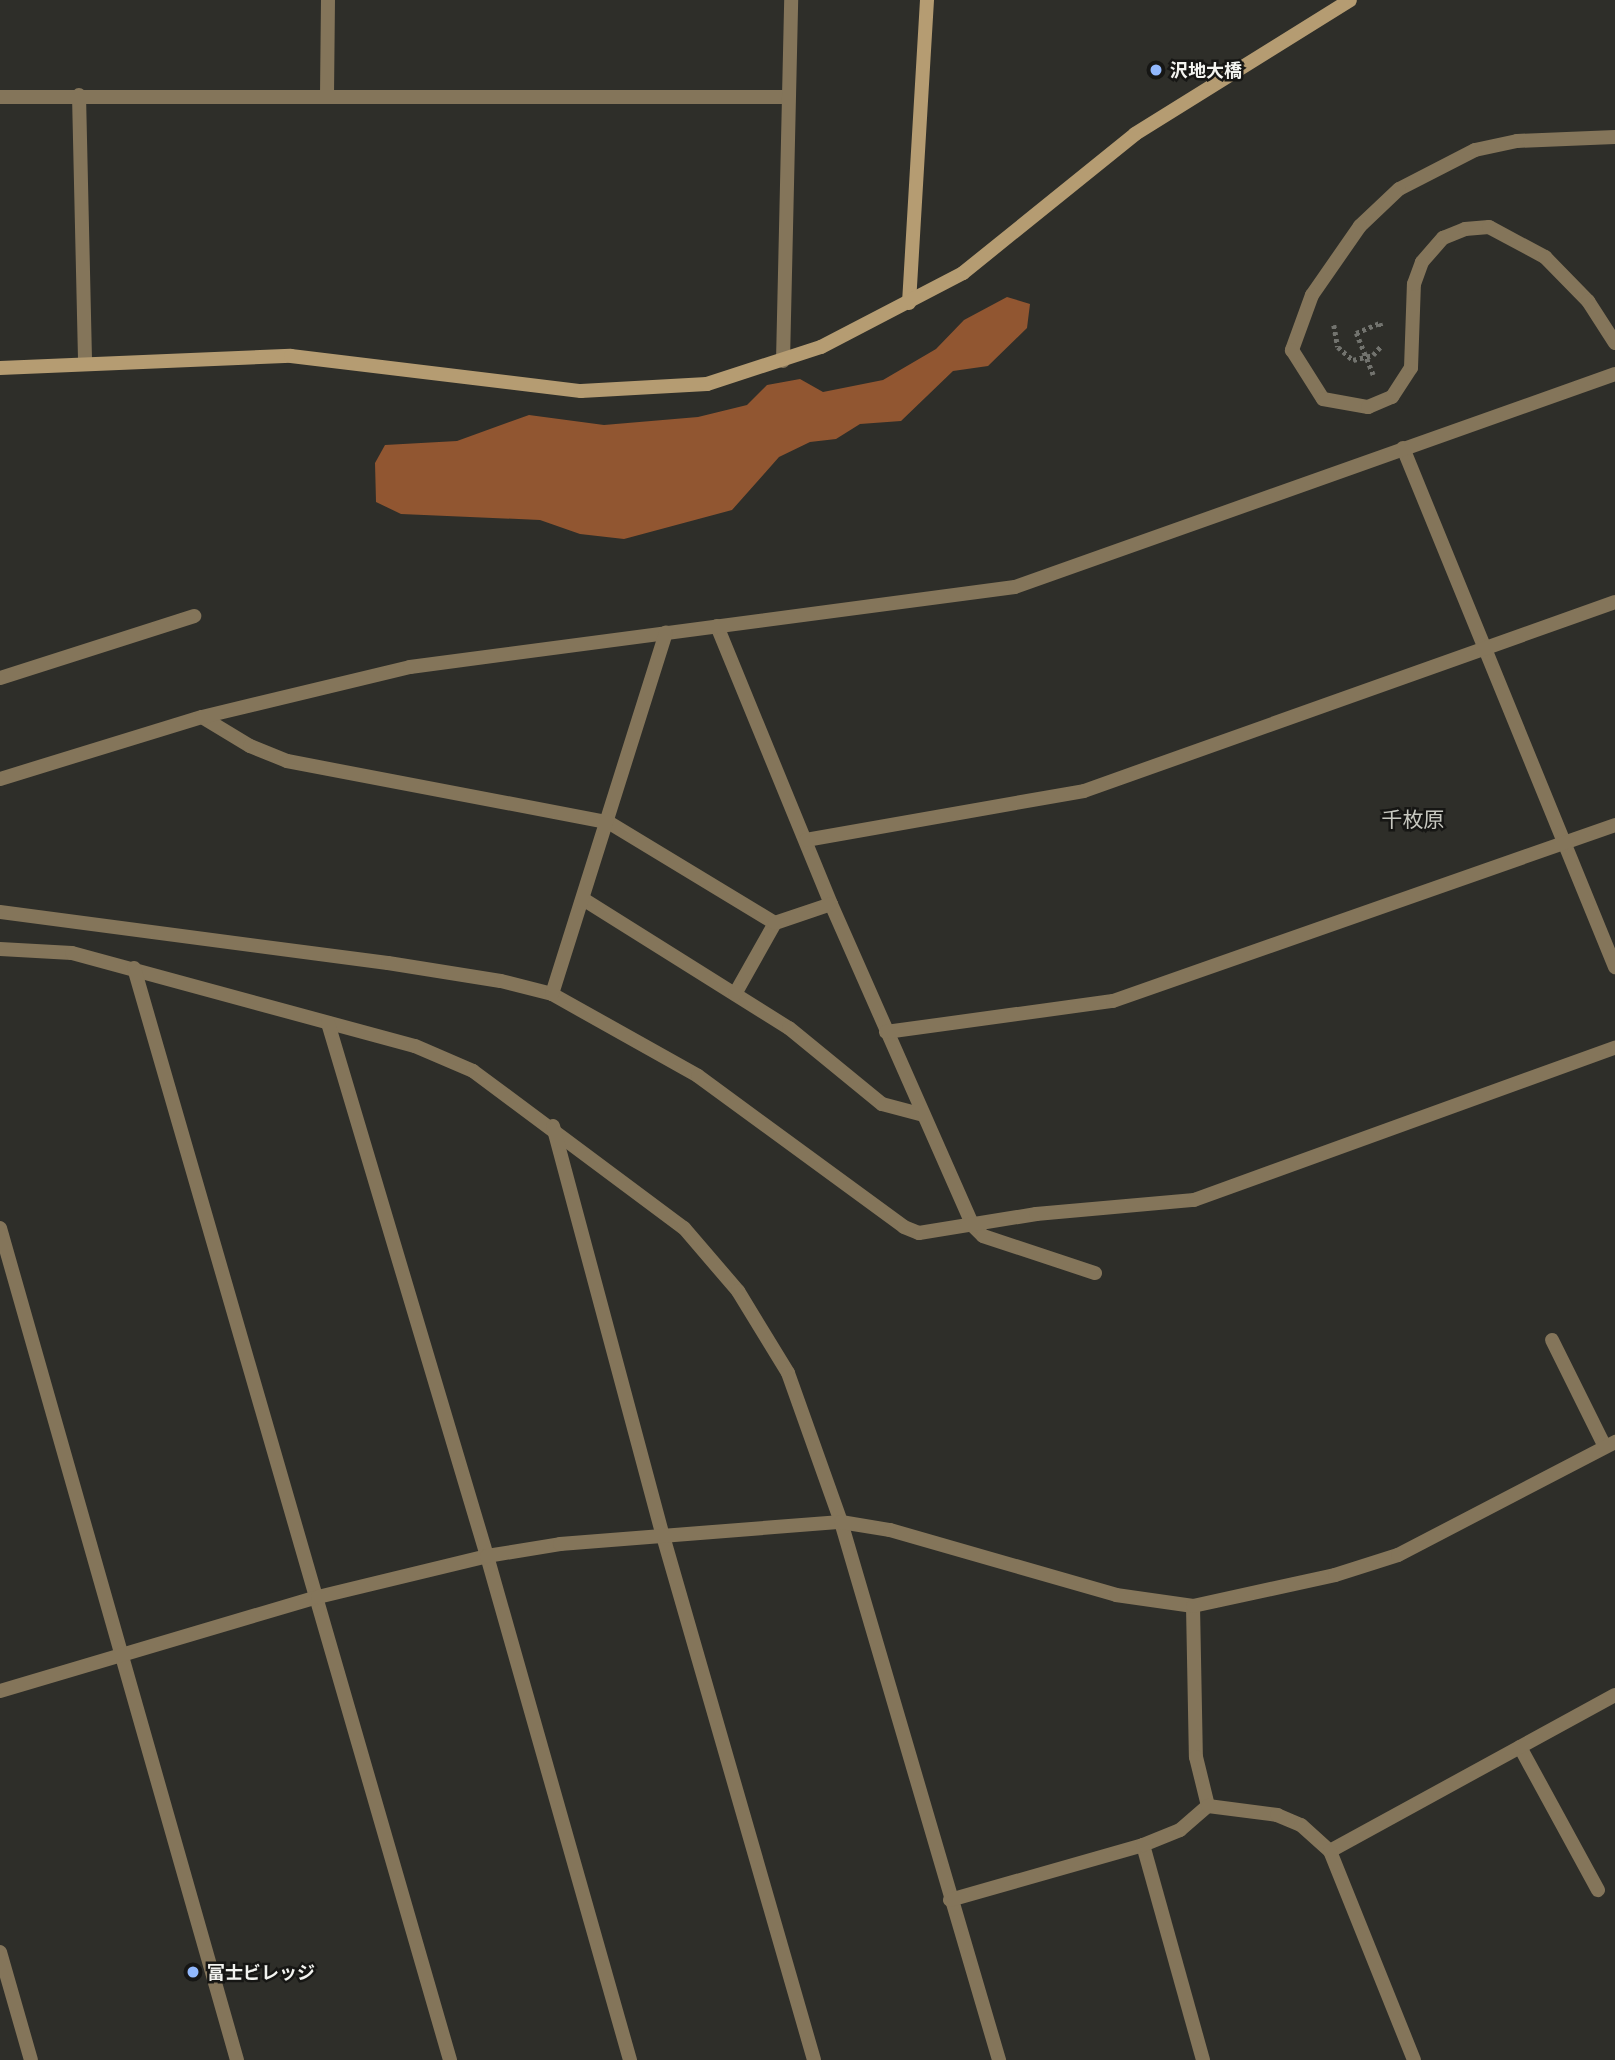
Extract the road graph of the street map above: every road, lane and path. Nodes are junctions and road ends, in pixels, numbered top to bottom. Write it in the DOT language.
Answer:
graph roads {
  1 [pos="328,0"];
  2 [pos="791,0"];
  3 [pos="928,0"];
  4 [pos="1350,0"];
  5 [pos="79,94"];
  6 [pos="327,95"];
  7 [pos="0,97"];
  8 [pos="786,97"];
  9 [pos="1615,137"];
  10 [pos="909,303"];
  11 [pos="1335,315"];
  12 [pos="1356,333"];
  13 [pos="1615,343"];
  14 [pos="783,361"];
  15 [pos="85,362"];
  16 [pos="0,368"];
  17 [pos="1615,374"];
  18 [pos="1403,448"];
  19 [pos="1615,602"];
  20 [pos="194,616"];
  21 [pos="717,626"];
  22 [pos="666,633"];
  23 [pos="1482,647"];
  24 [pos="0,678"];
  25 [pos="202,717"];
  26 [pos="0,779"];
  27 [pos="608,822"];
  28 [pos="1615,825"];
  29 [pos="806,840"];
  30 [pos="1563,845"];
  31 [pos="583,899"];
  32 [pos="831,904"];
  33 [pos="0,912"];
  34 [pos="775,923"];
  35 [pos="0,949"];
  36 [pos="1615,967"];
  37 [pos="134,968"];
  38 [pos="552,994"];
  39 [pos="735,994"];
  40 [pos="328,1023"];
  41 [pos="886,1032"];
  42 [pos="1615,1048"];
  43 [pos="924,1115"];
  44 [pos="553,1126"];
  45 [pos="973,1226"];
  46 [pos="0,1228"];
  47 [pos="1095,1273"];
  48 [pos="1552,1340"];
  49 [pos="1610,1444"];
  50 [pos="841,1522"];
  51 [pos="663,1536"];
  52 [pos="487,1556"];
  53 [pos="317,1597"];
  54 [pos="1193,1606"];
  55 [pos="121,1655"];
  56 [pos="0,1692"];
  57 [pos="1615,1695"];
  58 [pos="1520,1747"];
  59 [pos="1209,1806"];
  60 [pos="1143,1846"];
  61 [pos="1330,1851"];
  62 [pos="1598,1890"];
  63 [pos="950,1900"];
  64 [pos="0,1952"];
  65 [pos="31,2060"];
  66 [pos="237,2060"];
  67 [pos="450,2060"];
  68 [pos="630,2060"];
  69 [pos="814,2060"];
  70 [pos="999,2060"];
  71 [pos="1203,2060"];
  72 [pos="1414,2060"];
  1 -- 6 [label="street"];
  2 -- 8 [label="street"];
  3 -- 10 [label="street"];
  4 -- 10 [label="street"];
  5 -- 6 [label="street"];
  5 -- 7 [label="street"];
  5 -- 15 [label="street"];
  6 -- 8 [label="street"];
  8 -- 14 [label="street"];
  9 -- 13 [label="street"];
  10 -- 14 [label="street"];
  11 -- 12 [label="path"];
  14 -- 15 [label="street"];
  15 -- 16 [label="street"];
  17 -- 18 [label="street"];
  18 -- 21 [label="street"];
  18 -- 23 [label="street"];
  19 -- 23 [label="street"];
  20 -- 24 [label="street"];
  21 -- 22 [label="street"];
  21 -- 29 [label="street"];
  22 -- 25 [label="street"];
  22 -- 27 [label="street"];
  23 -- 29 [label="street"];
  23 -- 30 [label="street"];
  25 -- 26 [label="street"];
  25 -- 27 [label="street"];
  27 -- 31 [label="street"];
  27 -- 34 [label="street"];
  28 -- 30 [label="street"];
  29 -- 32 [label="street"];
  30 -- 36 [label="street"];
  30 -- 41 [label="street"];
  31 -- 38 [label="street"];
  31 -- 39 [label="street"];
  32 -- 34 [label="street"];
  32 -- 41 [label="street"];
  33 -- 38 [label="street"];
  34 -- 39 [label="street"];
  35 -- 37 [label="street"];
  37 -- 40 [label="street"];
  37 -- 53 [label="street"];
  38 -- 45 [label="street"];
  39 -- 43 [label="street"];
  40 -- 44 [label="street"];
  40 -- 52 [label="street"];
  41 -- 43 [label="street"];
  42 -- 45 [label="street"];
  43 -- 45 [label="street"];
  44 -- 50 [label="street"];
  44 -- 51 [label="street"];
  45 -- 47 [label="street"];
  46 -- 55 [label="street"];
  48 -- 49 [label="street"];
  49 -- 54 [label="street"];
  50 -- 51 [label="street"];
  50 -- 54 [label="street"];
  50 -- 63 [label="street"];
  51 -- 52 [label="street"];
  51 -- 69 [label="street"];
  52 -- 53 [label="street"];
  52 -- 68 [label="street"];
  53 -- 55 [label="street"];
  53 -- 67 [label="street"];
  54 -- 59 [label="street"];
  55 -- 56 [label="street"];
  55 -- 66 [label="street"];
  57 -- 58 [label="street"];
  58 -- 61 [label="street"];
  58 -- 62 [label="street"];
  59 -- 60 [label="street"];
  59 -- 61 [label="street"];
  60 -- 63 [label="street"];
  60 -- 71 [label="street"];
  61 -- 72 [label="street"];
  63 -- 70 [label="street"];
  64 -- 65 [label="street"];
}
